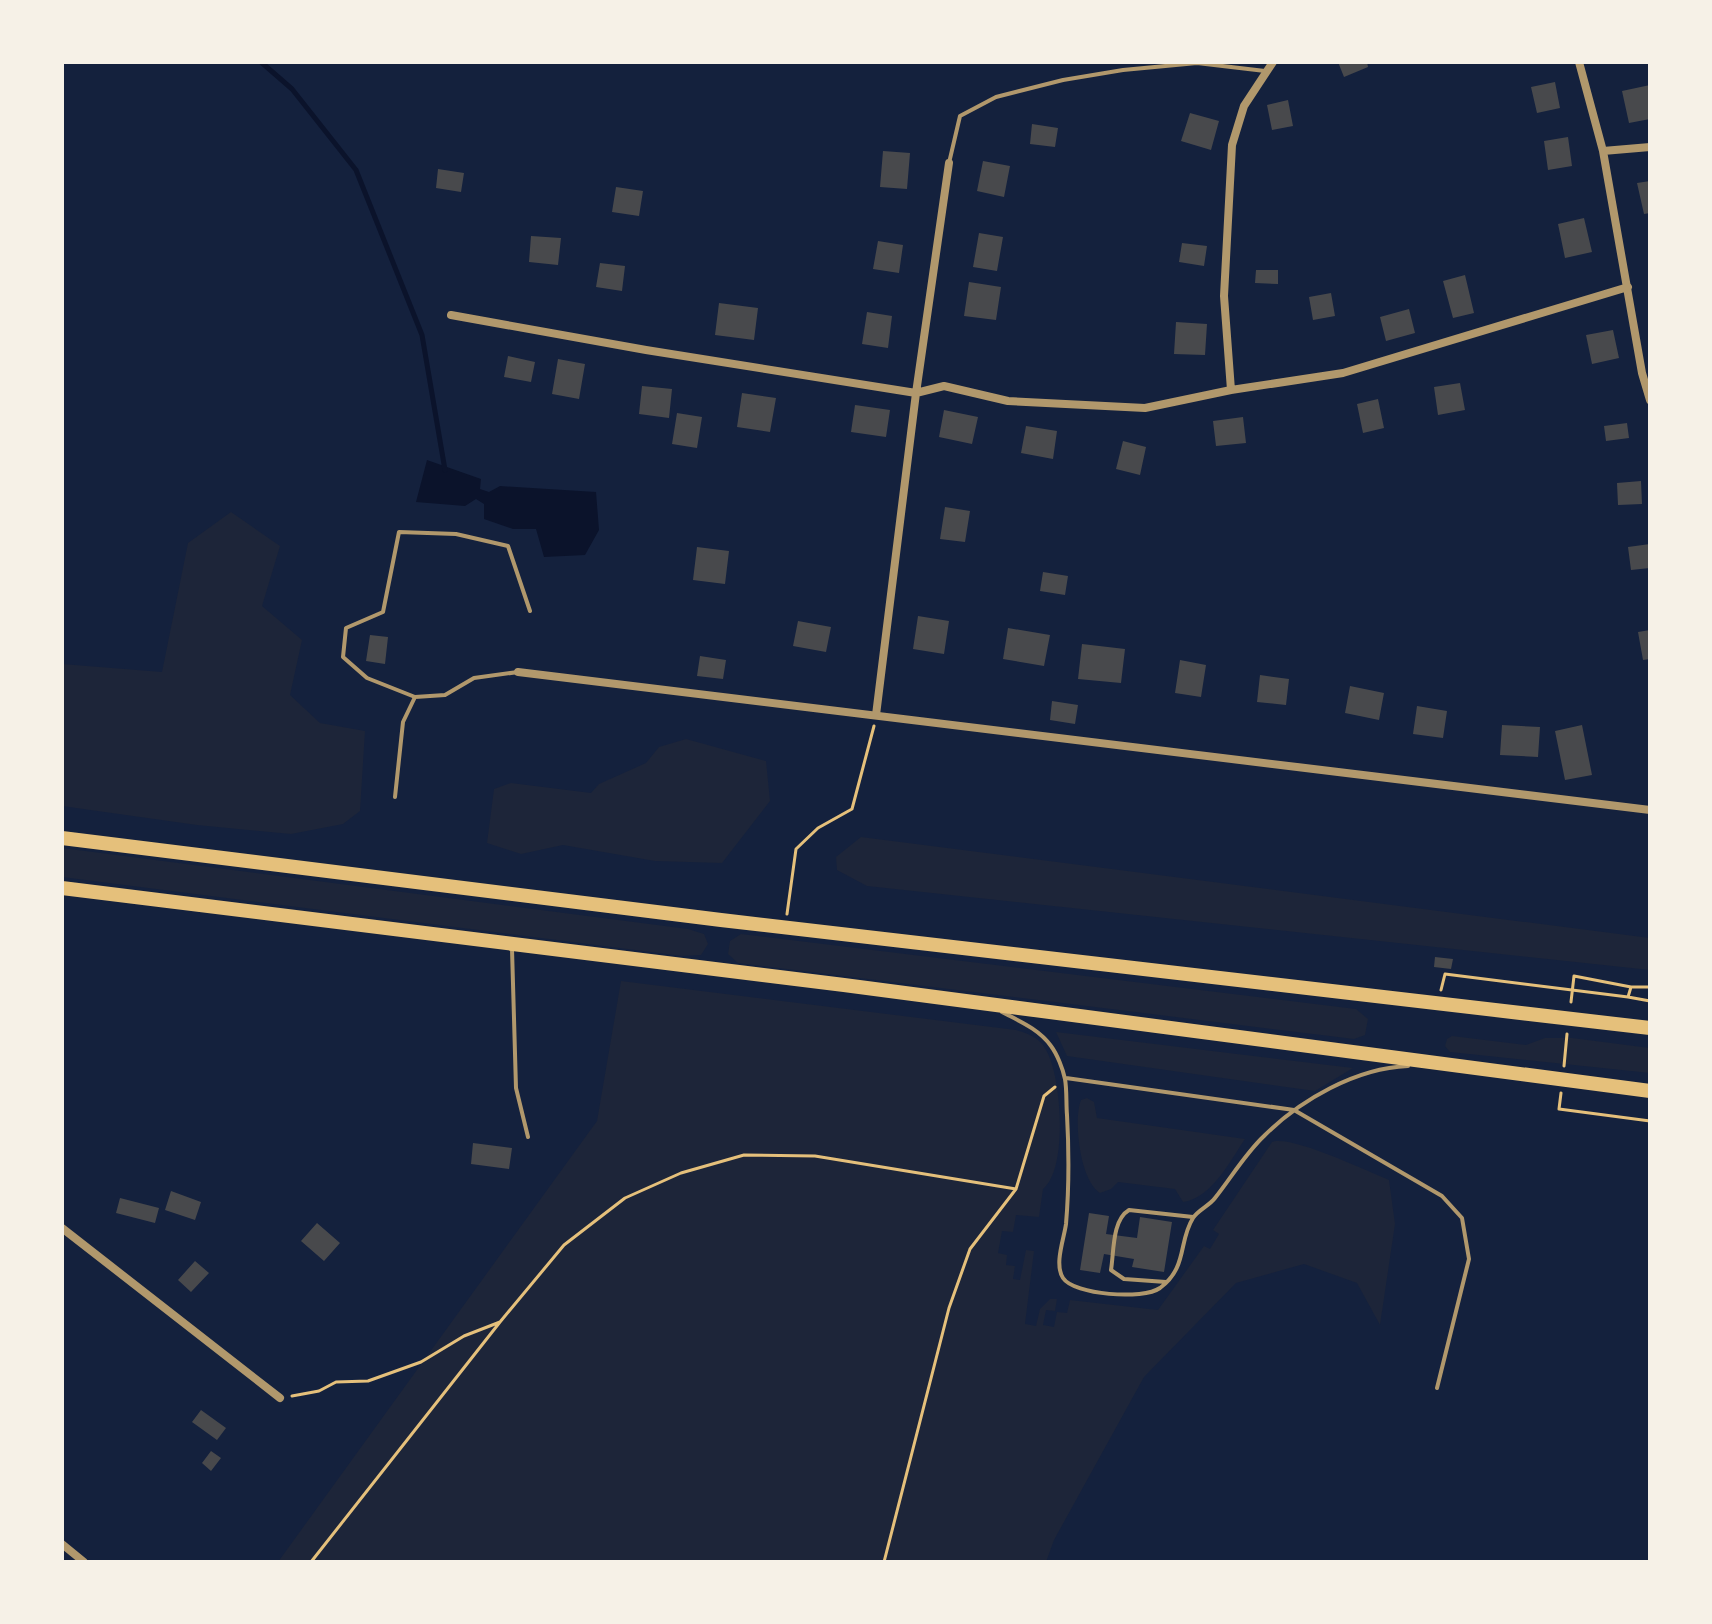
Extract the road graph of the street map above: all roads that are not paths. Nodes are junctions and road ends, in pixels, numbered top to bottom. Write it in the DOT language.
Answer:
graph roads {
  1 [pos="1273,62"];
  2 [pos="1579,62"];
  3 [pos="1266,71"];
  4 [pos="1650,147"];
  5 [pos="1603,151"];
  6 [pos="949,163"];
  7 [pos="1628,287"];
  8 [pos="451,315"];
  9 [pos="1231,390"];
  10 [pos="916,393"];
  11 [pos="1650,400"];
  12 [pos="530,611"];
  13 [pos="518,672"];
  14 [pos="415,697"];
  15 [pos="876,715"];
  16 [pos="395,797"];
  17 [pos="1650,810"];
  18 [pos="62,838"];
  19 [pos="62,888"];
  20 [pos="512,945"];
  21 [pos="989,1005"];
  22 [pos="1650,1028"];
  23 [pos="1443,1064"];
  24 [pos="1065,1078"];
  25 [pos="1650,1091"];
  26 [pos="1294,1110"];
  27 [pos="528,1137"];
  28 [pos="1193,1217"];
  29 [pos="62,1228"];
  30 [pos="1166,1282"];
  31 [pos="1437,1388"];
  32 [pos="280,1398"];
  33 [pos="62,1544"];
  34 [pos="84,1562"];
  1 -- 3 [label="street"];
  2 -- 5 [label="street"];
  3 -- 6 [label="lane"];
  3 -- 9 [label="street"];
  4 -- 5 [label="street"];
  5 -- 7 [label="street"];
  6 -- 10 [label="street"];
  7 -- 9 [label="street"];
  7 -- 11 [label="street"];
  8 -- 10 [label="street"];
  9 -- 10 [label="street"];
  10 -- 15 [label="street"];
  12 -- 14 [label="lane"];
  13 -- 14 [label="lane"];
  13 -- 15 [label="street"];
  14 -- 16 [label="lane"];
  15 -- 17 [label="street"];
  18 -- 22 [label="main road"];
  19 -- 20 [label="main road"];
  20 -- 21 [label="main road"];
  20 -- 27 [label="lane"];
  21 -- 23 [label="main road"];
  21 -- 24 [label="lane"];
  23 -- 25 [label="main road"];
  23 -- 26 [label="lane"];
  24 -- 26 [label="lane"];
  24 -- 30 [label="lane"];
  26 -- 28 [label="lane"];
  26 -- 31 [label="lane"];
  28 -- 30 [label="lane"];
  28 -- 30 [label="lane"];
  29 -- 32 [label="street"];
  33 -- 34 [label="street"];
}
